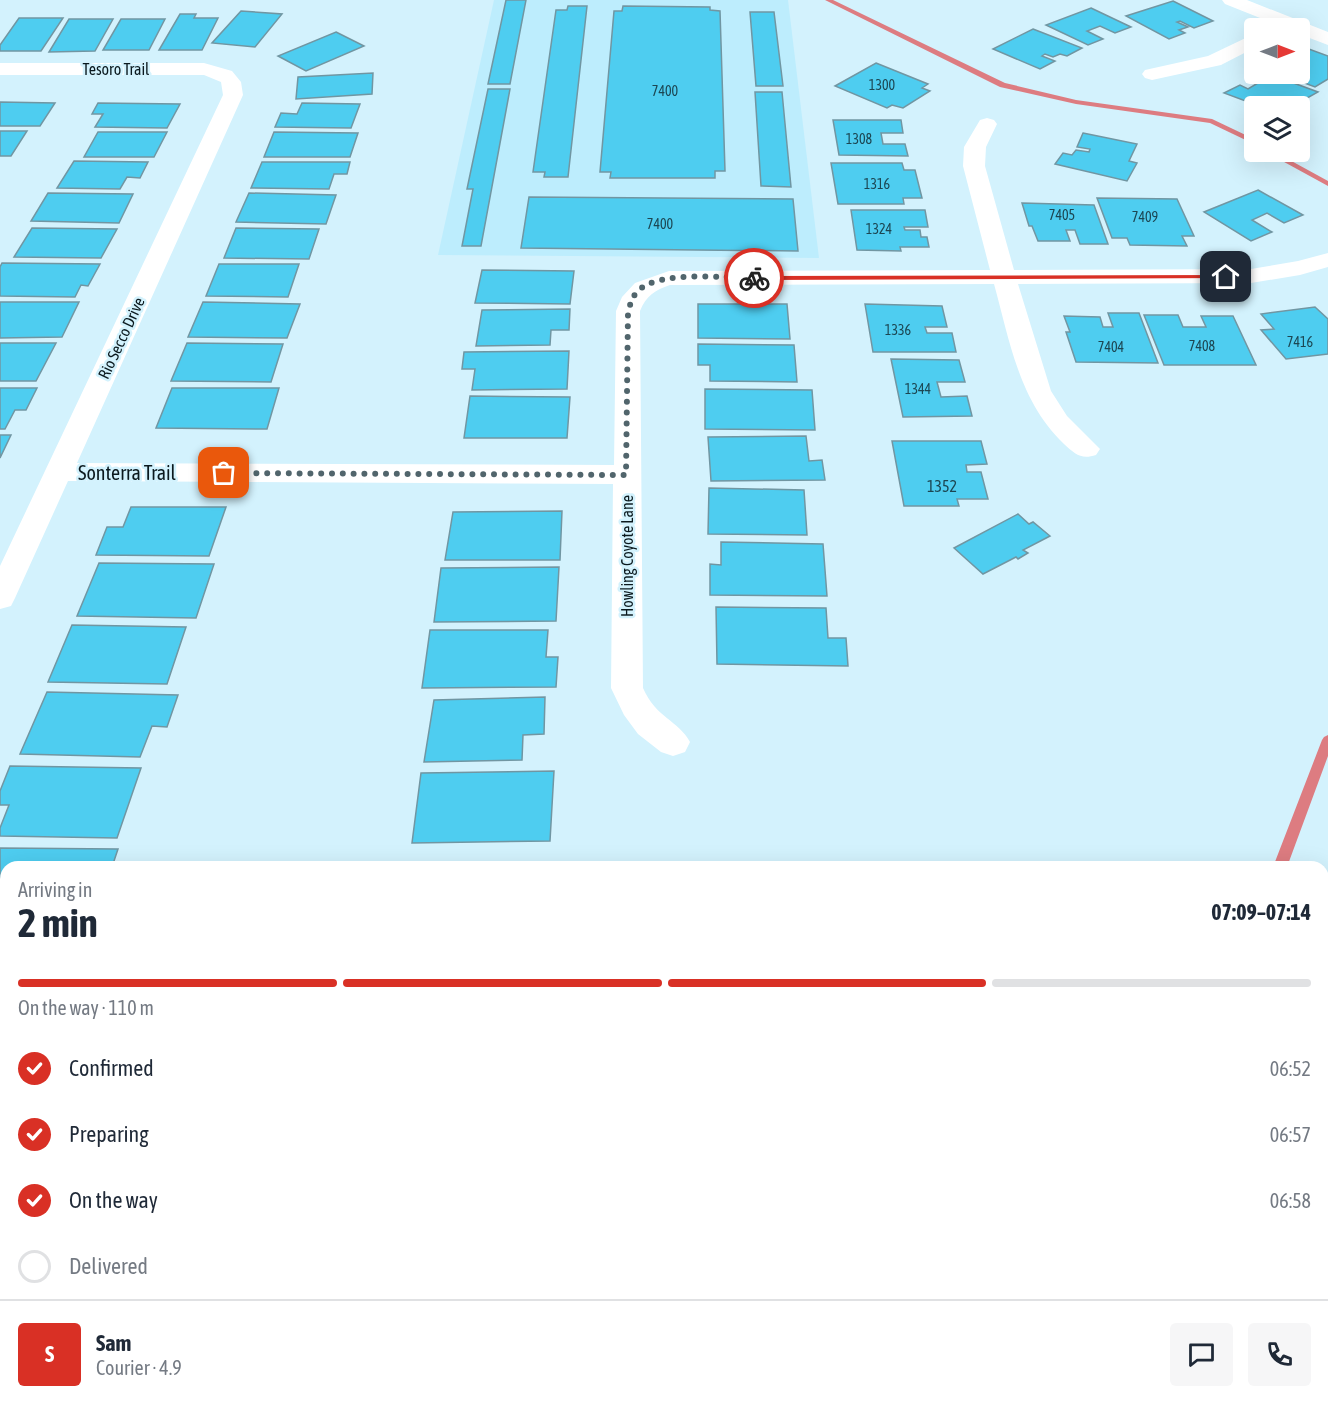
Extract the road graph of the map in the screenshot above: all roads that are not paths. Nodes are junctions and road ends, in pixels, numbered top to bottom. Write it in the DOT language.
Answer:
graph roads {
  1 [pos="1232,0"];
  2 [pos="1267,18"];
  3 [pos="1310,34"];
  4 [pos="1328,39"];
  5 [pos="1244,45"];
  6 [pos="0,69"];
  7 [pos="1152,74"];
  8 [pos="230,77"];
  9 [pos="987,124"];
  10 [pos="1328,260"];
  11 [pos="1004,278"];
  12 [pos="1086,449"];
  13 [pos="59,472"];
  14 [pos="626,475"];
  15 [pos="0,598"];
  16 [pos="673,742"];
  1 -- 2 [label="street"];
  3 -- 4 [label="street"];
  5 -- 7 [label="street"];
  6 -- 8 [label="street, Tesoro Trail"];
  8 -- 13 [label="street, Rio Secco Drive"];
  9 -- 11 [label="street"];
  10 -- 11 [label="street, Howling Coyote Lane"];
  11 -- 12 [label="street"];
  11 -- 14 [label="street, Howling Coyote Lane"];
  13 -- 14 [label="street, Sonterra Trail"];
  13 -- 15 [label="street, Rio Secco Drive"];
  14 -- 16 [label="street, Howling Coyote Lane"];
}
